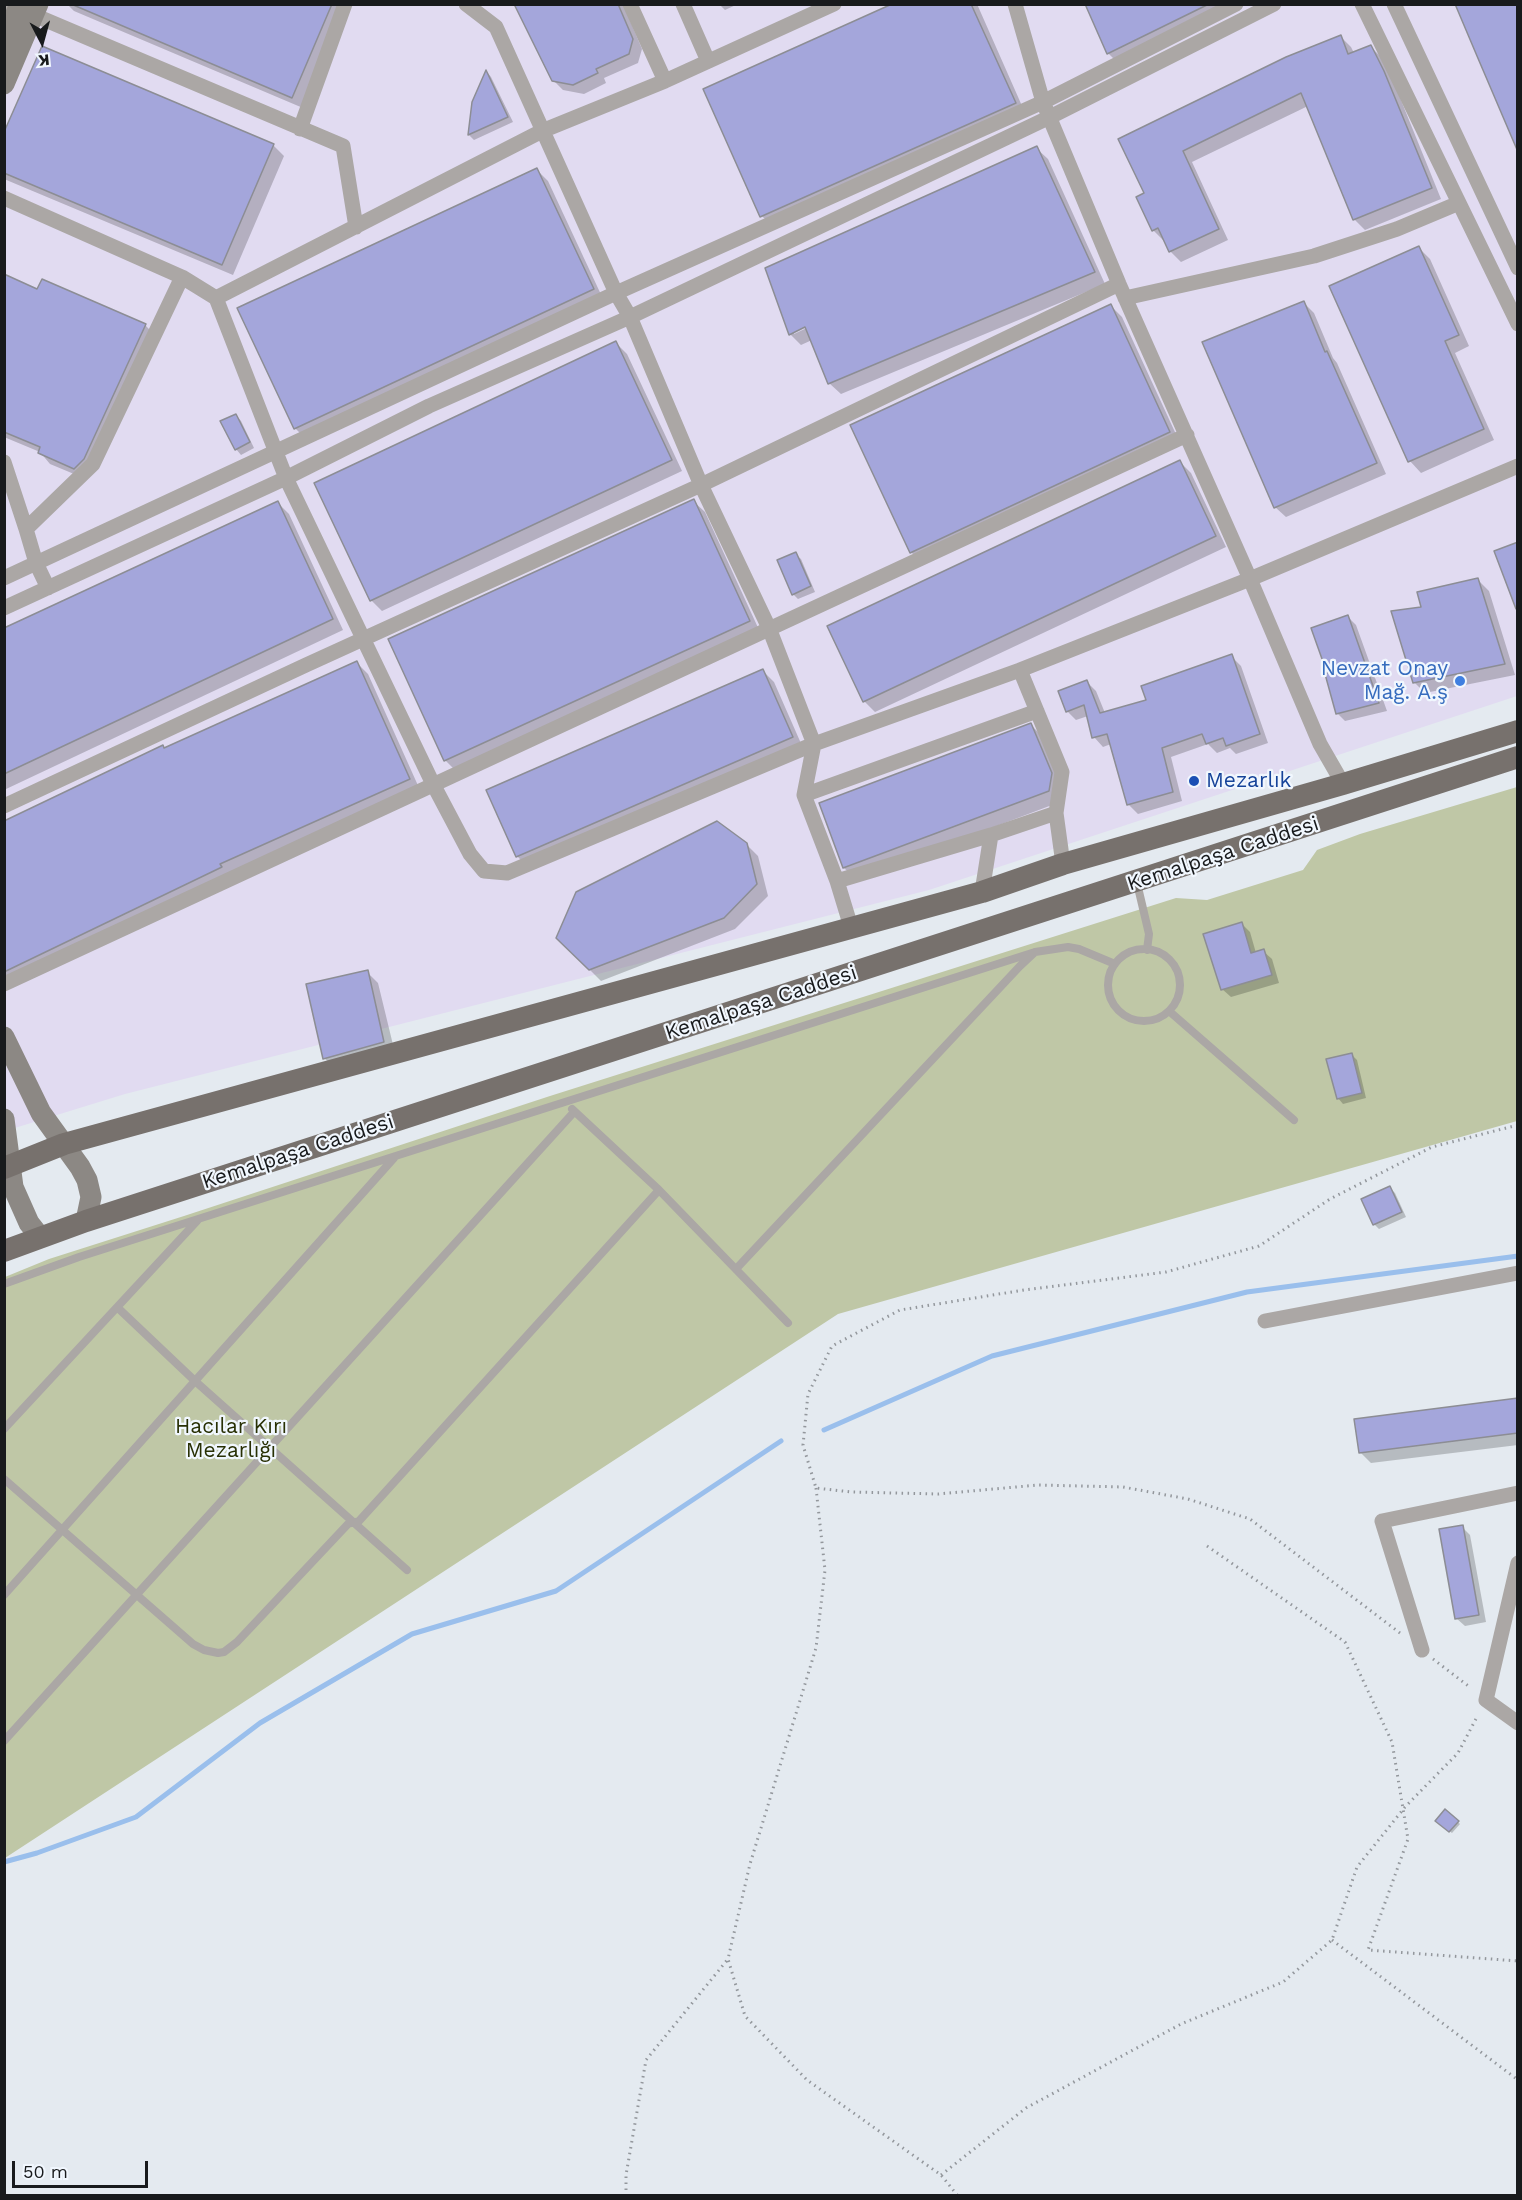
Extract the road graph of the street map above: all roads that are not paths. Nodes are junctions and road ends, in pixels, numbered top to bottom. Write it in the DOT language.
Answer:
graph roads {
  1 [pos="345,4"];
  2 [pos="466,4"];
  3 [pos="630,4"];
  4 [pos="682,4"];
  5 [pos="1015,4"];
  6 [pos="1236,4"];
  7 [pos="1274,4"];
  8 [pos="1362,4"];
  9 [pos="1394,4"];
  10 [pos="833,5"];
  11 [pos="23,8"];
  12 [pos="4,42"];
  13 [pos="708,62"];
  14 [pos="665,81"];
  15 [pos="4,84"];
  16 [pos="1043,102"];
  17 [pos="1050,117"];
  18 [pos="300,129"];
  19 [pos="542,131"];
  20 [pos="4,198"];
  21 [pos="1459,203"];
  22 [pos="356,226"];
  23 [pos="1518,268"];
  24 [pos="182,277"];
  25 [pos="1122,291"];
  26 [pos="616,293"];
  27 [pos="216,298"];
  28 [pos="630,317"];
  29 [pos="1518,324"];
  30 [pos="1187,435"];
  31 [pos="276,452"];
  32 [pos="4,462"];
  33 [pos="1518,466"];
  34 [pos="286,478"];
  35 [pos="701,485"];
  36 [pos="26,529"];
  37 [pos="36,563"];
  38 [pos="4,578"];
  39 [pos="1250,579"];
  40 [pos="48,588"];
  41 [pos="4,608"];
  42 [pos="769,628"];
  43 [pos="364,639"];
  44 [pos="1020,670"];
  45 [pos="1037,711"];
  46 [pos="1518,731"];
  47 [pos="814,744"];
  48 [pos="1518,757"];
  49 [pos="433,784"];
  50 [pos="1343,784"];
  51 [pos="804,795"];
  52 [pos="4,806"];
  53 [pos="1056,813"];
  54 [pos="991,835"];
  55 [pos="1063,864"];
  56 [pos="837,881"];
  57 [pos="1137,882"];
  58 [pos="982,892"];
  59 [pos="851,927"];
  60 [pos="1147,950"];
  61 [pos="1035,952"];
  62 [pos="1115,964"];
  63 [pos="4,984"];
  64 [pos="1169,1011"];
  65 [pos="4,1038"];
  66 [pos="567,1101"];
  67 [pos="573,1112"];
  68 [pos="4,1119"];
  69 [pos="1294,1120"];
  70 [pos="64,1144"];
  71 [pos="395,1157"];
  72 [pos="7,1166"];
  73 [pos="659,1190"];
  74 [pos="198,1219"];
  75 [pos="86,1221"];
  76 [pos="40,1237"];
  77 [pos="4,1251"];
  78 [pos="736,1269"];
  79 [pos="1518,1273"];
  80 [pos="4,1284"];
  81 [pos="118,1308"];
  82 [pos="1265,1321"];
  83 [pos="788,1323"];
  84 [pos="195,1381"];
  85 [pos="4,1429"];
  86 [pos="270,1448"];
  87 [pos="4,1479"];
  88 [pos="1518,1493"];
  89 [pos="354,1523"];
  90 [pos="63,1530"];
  91 [pos="1518,1563"];
  92 [pos="407,1570"];
  93 [pos="4,1595"];
  94 [pos="137,1595"];
  95 [pos="1422,1650"];
  96 [pos="1518,1723"];
  97 [pos="4,1742"];
  1 -- 18 [label="street"];
  2 -- 19 [label="street"];
  3 -- 14 [label="street"];
  4 -- 13 [label="street"];
  5 -- 16 [label="street"];
  6 -- 16 [label="street"];
  7 -- 17 [label="street"];
  8 -- 21 [label="street"];
  9 -- 23 [label="street"];
  10 -- 13 [label="street"];
  11 -- 12 [label="street"];
  11 -- 15 [label="street"];
  11 -- 18 [label="street"];
  13 -- 14 [label="street"];
  14 -- 19 [label="street"];
  16 -- 17 [label="street"];
  16 -- 26 [label="street"];
  17 -- 25 [label="street"];
  17 -- 28 [label="street"];
  18 -- 22 [label="street"];
  19 -- 22 [label="street"];
  19 -- 26 [label="street"];
  20 -- 24 [label="street"];
  21 -- 25 [label="street"];
  21 -- 29 [label="street"];
  22 -- 27 [label="street"];
  24 -- 27 [label="street"];
  24 -- 36 [label="street"];
  25 -- 30 [label="street"];
  25 -- 35 [label="street"];
  26 -- 28 [label="street"];
  26 -- 31 [label="street"];
  27 -- 31 [label="street"];
  28 -- 34 [label="street"];
  28 -- 35 [label="street"];
  30 -- 39 [label="street"];
  30 -- 42 [label="street"];
  31 -- 34 [label="street"];
  31 -- 37 [label="street"];
  32 -- 36 [label="street"];
  33 -- 39 [label="street"];
  34 -- 40 [label="street"];
  34 -- 43 [label="street"];
  35 -- 42 [label="street"];
  35 -- 43 [label="street"];
  36 -- 37 [label="street"];
  37 -- 38 [label="street"];
  37 -- 40 [label="street"];
  39 -- 44 [label="street"];
  39 -- 50 [label="street"];
  40 -- 41 [label="street"];
  42 -- 47 [label="street"];
  42 -- 49 [label="street"];
  43 -- 49 [label="street"];
  43 -- 52 [label="street"];
  44 -- 45 [label="street"];
  44 -- 47 [label="street"];
  45 -- 51 [label="street"];
  45 -- 53 [label="street"];
  46 -- 50 [label="main road, Kemalpaşa Caddesi"];
  47 -- 49 [label="street"];
  47 -- 51 [label="street"];
  48 -- 57 [label="main road, Kemalpaşa Caddesi"];
  49 -- 63 [label="street"];
  50 -- 55 [label="main road, Kemalpaşa Caddesi"];
  51 -- 56 [label="street"];
  53 -- 54 [label="street"];
  53 -- 55 [label="street"];
  54 -- 56 [label="street"];
  54 -- 58 [label="street"];
  55 -- 58 [label="main road, Kemalpaşa Caddesi"];
  56 -- 59 [label="street"];
  57 -- 60 [label="lane"];
  57 -- 75 [label="main road, Kemalpaşa Caddesi"];
  58 -- 59 [label="main road, Kemalpaşa Caddesi"];
  59 -- 70 [label="main road, Kemalpaşa Caddesi"];
  60 -- 62 [label="lane"];
  60 -- 64 [label="lane"];
  61 -- 62 [label="lane"];
  61 -- 66 [label="lane"];
  61 -- 78 [label="lane"];
  62 -- 64 [label="lane"];
  64 -- 69 [label="lane"];
  65 -- 70 [label="street"];
  66 -- 67 [label="lane"];
  66 -- 71 [label="lane"];
  67 -- 73 [label="lane"];
  67 -- 86 [label="lane"];
  68 -- 72 [label="street"];
  70 -- 72 [label="main road, Kemalpaşa Caddesi"];
  70 -- 75 [label="street"];
  71 -- 74 [label="lane"];
  71 -- 84 [label="lane"];
  72 -- 76 [label="street"];
  73 -- 78 [label="lane"];
  73 -- 89 [label="lane"];
  74 -- 80 [label="lane"];
  74 -- 81 [label="lane"];
  75 -- 76 [label="main road, Kemalpaşa Caddesi"];
  76 -- 77 [label="main road, Kemalpaşa Caddesi"];
  78 -- 83 [label="lane"];
  79 -- 82 [label="street"];
  81 -- 84 [label="lane"];
  81 -- 85 [label="lane"];
  84 -- 86 [label="lane"];
  84 -- 90 [label="lane"];
  86 -- 89 [label="lane"];
  86 -- 94 [label="lane"];
  87 -- 90 [label="lane"];
  88 -- 95 [label="street"];
  89 -- 92 [label="lane"];
  89 -- 94 [label="lane"];
  90 -- 93 [label="lane"];
  90 -- 94 [label="lane"];
  91 -- 96 [label="street"];
  94 -- 97 [label="lane"];
}
